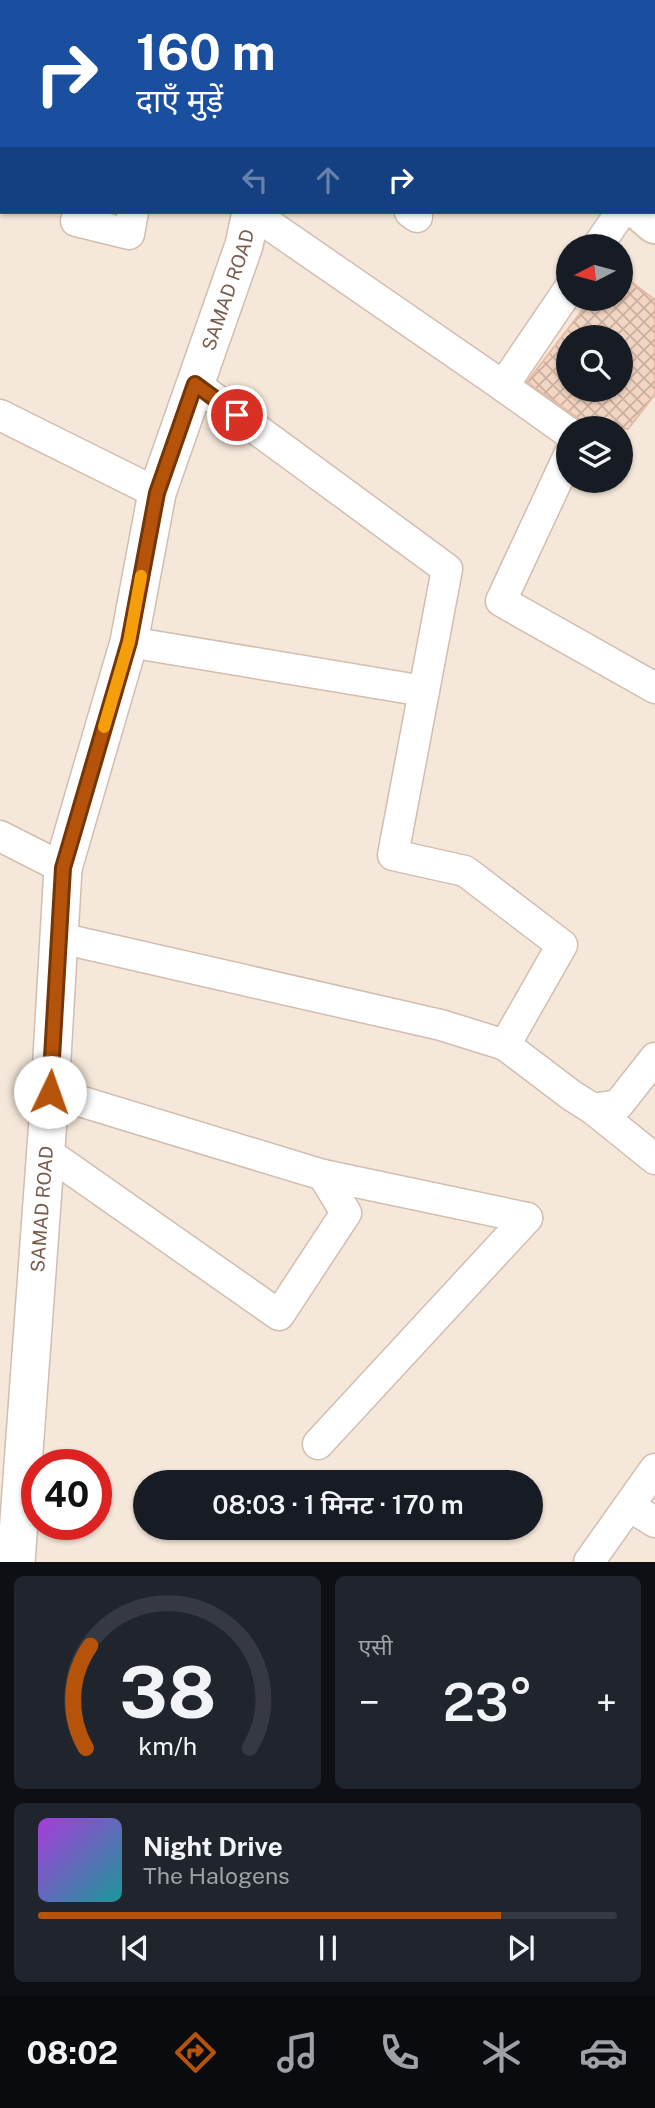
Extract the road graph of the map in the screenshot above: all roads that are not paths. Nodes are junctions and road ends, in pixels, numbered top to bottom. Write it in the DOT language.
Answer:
graph roads {
  1 [pos="133,214"];
  2 [pos="251,214"];
  3 [pos="254,214"];
  4 [pos="620,214"];
  5 [pos="76,221"];
  6 [pos="606,234"];
  7 [pos="556,308"];
  8 [pos="195,384"];
  9 [pos="503,386"];
  10 [pos="0,415"];
  11 [pos="556,424"];
  12 [pos="556,483"];
  13 [pos="157,493"];
  14 [pos="129,642"];
  15 [pos="655,688"];
  16 [pos="424,691"];
  17 [pos="0,836"];
  18 [pos="63,868"];
  19 [pos="60,938"];
  20 [pos="505,1045"];
  21 [pos="655,1058"];
  22 [pos="50,1092"];
  23 [pos="593,1109"];
  24 [pos="45,1152"];
  25 [pos="655,1159"];
  26 [pos="323,1175"];
  27 [pos="318,1444"];
  28 [pos="655,1469"];
  29 [pos="11,1480"];
  30 [pos="629,1506"];
  31 [pos="655,1522"];
  32 [pos="16,1562"];
  33 [pos="589,1562"];
  1 -- 5 [label="street"];
  2 -- 8 [label="street, SAMAD ROAD"];
  3 -- 9 [label="street"];
  4 -- 6 [label="street"];
  7 -- 9 [label="street"];
  8 -- 13 [label="street, SAMAD ROAD"];
  8 -- 16 [label="street"];
  9 -- 11 [label="street"];
  10 -- 13 [label="street"];
  12 -- 15 [label="street"];
  13 -- 14 [label="street, SAMAD ROAD"];
  14 -- 16 [label="street"];
  14 -- 18 [label="street, SAMAD ROAD"];
  16 -- 20 [label="street"];
  17 -- 18 [label="street"];
  18 -- 19 [label="street, SAMAD ROAD"];
  19 -- 20 [label="street"];
  19 -- 22 [label="street, SAMAD ROAD"];
  20 -- 23 [label="street"];
  21 -- 23 [label="street"];
  22 -- 24 [label="street, SAMAD ROAD"];
  22 -- 26 [label="street"];
  23 -- 25 [label="street"];
  24 -- 26 [label="street"];
  24 -- 29 [label="street, SAMAD ROAD"];
  26 -- 27 [label="street"];
  28 -- 30 [label="street"];
  29 -- 32 [label="street, SAMAD ROAD"];
  30 -- 31 [label="street"];
  30 -- 33 [label="street"];
}
